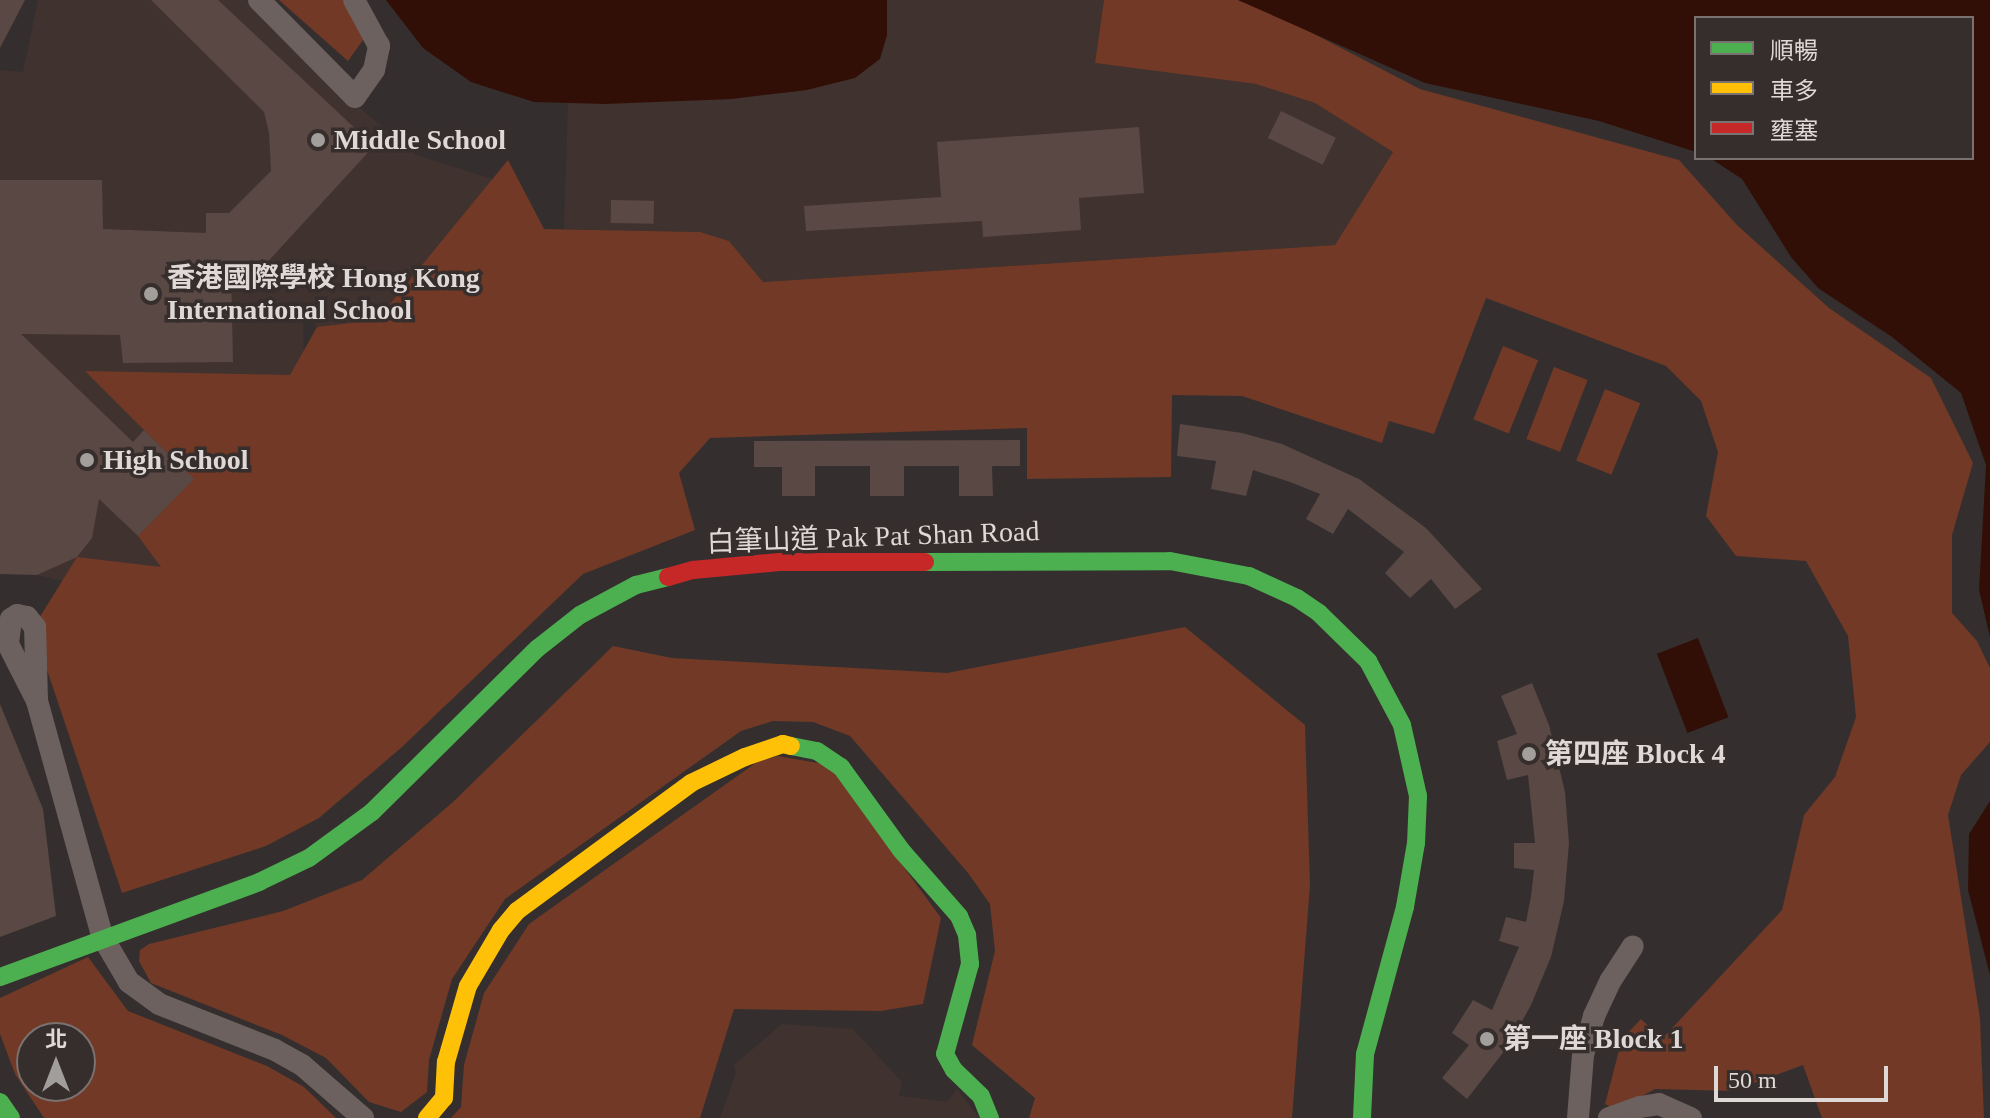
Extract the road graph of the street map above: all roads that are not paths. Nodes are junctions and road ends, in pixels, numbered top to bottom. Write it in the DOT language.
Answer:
graph roads {
  1 [pos="259,0"];
  2 [pos="354,0"];
  3 [pos="37,701"];
  4 [pos="102,936"];
  5 [pos="1633,946"];
  6 [pos="0,977"];
  7 [pos="0,1102"];
  8 [pos="11,1118"];
  9 [pos="363,1118"];
  10 [pos="427,1118"];
  11 [pos="990,1118"];
  12 [pos="1362,1118"];
  13 [pos="1578,1118"];
  14 [pos="1609,1118"];
  15 [pos="1691,1118"];
  1 -- 2 [label="street"];
  3 -- 4 [label="street"];
  4 -- 6 [label="street, 白筆山道 Pak Pat Shan Road"];
  4 -- 9 [label="street"];
  4 -- 12 [label="street, 白筆山道 Pak Pat Shan Road"];
  5 -- 13 [label="street"];
  7 -- 8 [label="street"];
  10 -- 11 [label="street"];
  14 -- 15 [label="street"];
}
